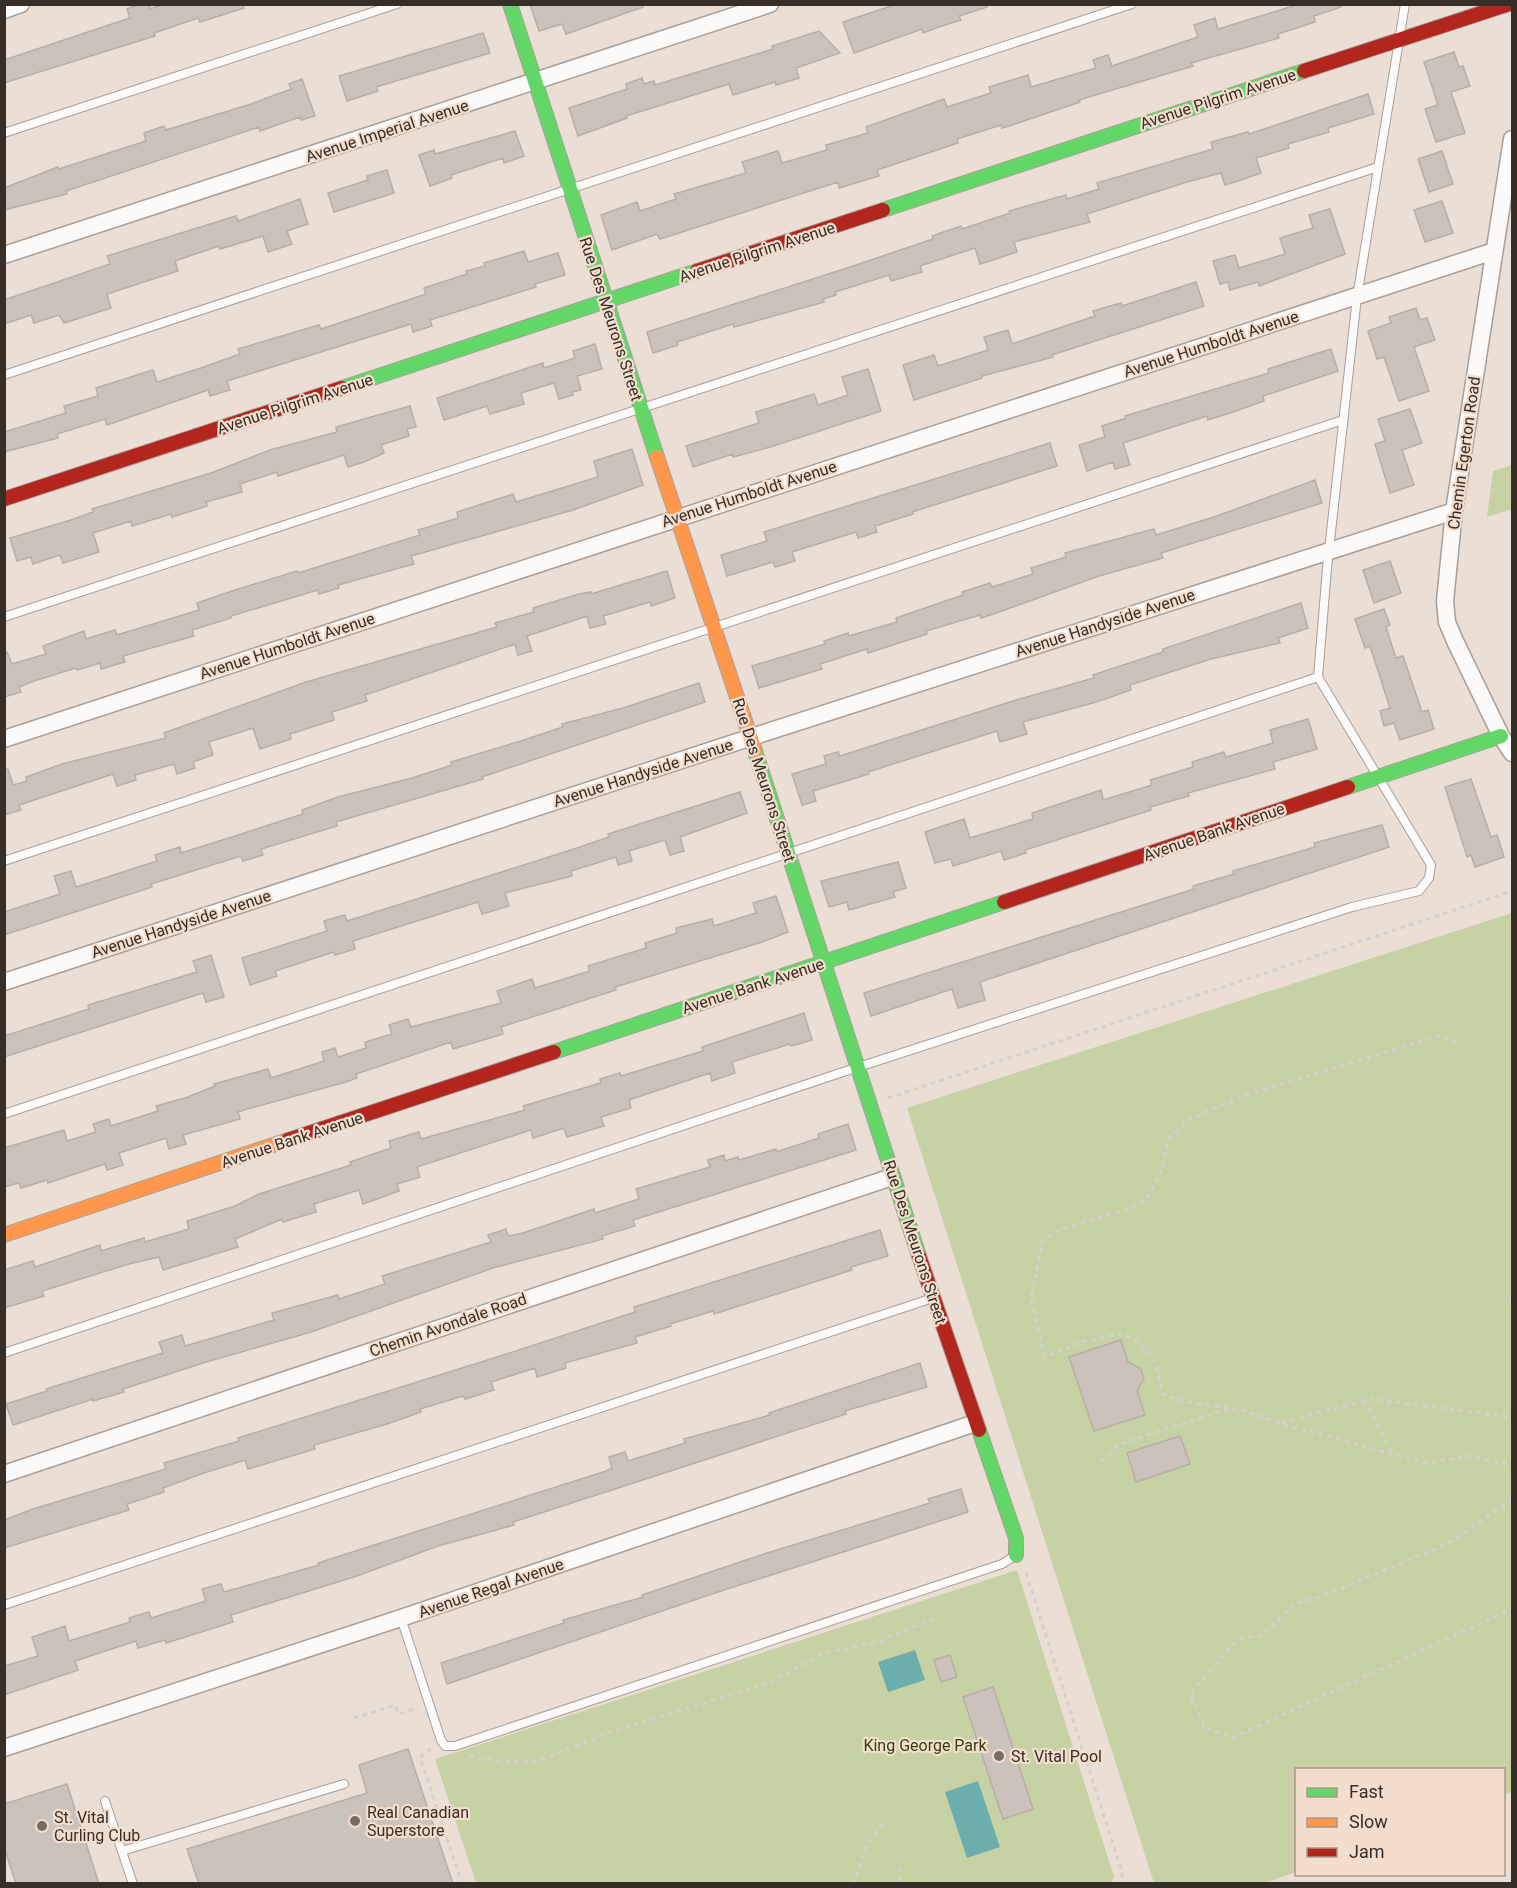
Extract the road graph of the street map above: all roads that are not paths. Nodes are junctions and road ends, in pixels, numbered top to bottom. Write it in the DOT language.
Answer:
graph roads {
  1 [pos="21,4"];
  2 [pos="397,4"];
  3 [pos="510,4"];
  4 [pos="770,4"];
  5 [pos="1132,4"];
  6 [pos="1405,4"];
  7 [pos="1509,4"];
  8 [pos="4,10"];
  9 [pos="1400,38"];
  10 [pos="537,82"];
  11 [pos="4,133"];
  12 [pos="1512,139"];
  13 [pos="1378,167"];
  14 [pos="570,190"];
  15 [pos="1494,251"];
  16 [pos="4,255"];
  17 [pos="1357,297"];
  18 [pos="605,302"];
  19 [pos="4,375"];
  20 [pos="641,408"];
  21 [pos="1343,420"];
  22 [pos="4,499"];
  23 [pos="1454,511"];
  24 [pos="678,517"];
  25 [pos="1331,551"];
  26 [pos="4,617"];
  27 [pos="714,628"];
  28 [pos="1318,677"];
  29 [pos="1501,736"];
  30 [pos="750,738"];
  31 [pos="4,739"];
  32 [pos="1512,753"];
  33 [pos="1378,777"];
  34 [pos="789,853"];
  35 [pos="4,861"];
  36 [pos="825,962"];
  37 [pos="4,982"];
  38 [pos="858,1067"];
  39 [pos="4,1114"];
  40 [pos="892,1177"];
  41 [pos="4,1235"];
  42 [pos="933,1298"];
  43 [pos="4,1353"];
  44 [pos="975,1423"];
  45 [pos="4,1474"];
  46 [pos="1016,1555"];
  47 [pos="4,1605"];
  48 [pos="401,1618"];
  49 [pos="4,1748"];
  50 [pos="344,1784"];
  51 [pos="105,1801"];
  52 [pos="122,1851"];
  53 [pos="133,1884"];
  1 -- 8 [label="street"];
  2 -- 11 [label="lane"];
  3 -- 10 [label="street, Rue Des Meurons Street"];
  4 -- 10 [label="street, Avenue Imperial Avenue"];
  5 -- 14 [label="lane"];
  6 -- 9 [label="lane"];
  7 -- 9 [label="street, Avenue Pilgrim Avenue"];
  9 -- 13 [label="lane"];
  9 -- 18 [label="street, Avenue Pilgrim Avenue"];
  10 -- 14 [label="street, Rue Des Meurons Street"];
  10 -- 16 [label="street, Avenue Imperial Avenue"];
  12 -- 15 [label="street, Chemin Egerton Road"];
  13 -- 17 [label="lane"];
  13 -- 20 [label="lane"];
  14 -- 18 [label="street, Rue Des Meurons Street"];
  14 -- 19 [label="lane"];
  15 -- 17 [label="street, Avenue Humboldt Avenue"];
  15 -- 23 [label="street, Chemin Egerton Road"];
  17 -- 21 [label="lane"];
  17 -- 24 [label="street, Avenue Humboldt Avenue"];
  18 -- 20 [label="street, Rue Des Meurons Street"];
  18 -- 22 [label="street, Avenue Pilgrim Avenue"];
  20 -- 24 [label="street, Rue Des Meurons Street"];
  20 -- 26 [label="lane"];
  21 -- 25 [label="lane"];
  21 -- 27 [label="lane"];
  23 -- 25 [label="street, Avenue Handyside Avenue"];
  23 -- 29 [label="street, Chemin Egerton Road"];
  24 -- 27 [label="street, Rue Des Meurons Street"];
  24 -- 31 [label="street, Avenue Humboldt Avenue"];
  25 -- 28 [label="lane"];
  25 -- 30 [label="street, Avenue Handyside Avenue"];
  27 -- 30 [label="street, Rue Des Meurons Street"];
  27 -- 35 [label="lane"];
  28 -- 33 [label="lane"];
  28 -- 34 [label="lane"];
  29 -- 32 [label="street, Chemin Egerton Road"];
  29 -- 33 [label="street, Avenue Bank Avenue"];
  30 -- 34 [label="street, Rue Des Meurons Street"];
  30 -- 37 [label="street, Avenue Handyside Avenue"];
  33 -- 36 [label="street, Avenue Bank Avenue"];
  33 -- 38 [label="lane"];
  34 -- 36 [label="street, Rue Des Meurons Street"];
  34 -- 39 [label="lane"];
  36 -- 38 [label="street, Rue Des Meurons Street"];
  36 -- 41 [label="street, Avenue Bank Avenue"];
  38 -- 40 [label="street, Rue Des Meurons Street"];
  38 -- 43 [label="lane"];
  40 -- 42 [label="street, Rue Des Meurons Street"];
  40 -- 45 [label="street, Chemin Avondale Road"];
  42 -- 44 [label="street, Rue Des Meurons Street"];
  42 -- 47 [label="lane"];
  44 -- 46 [label="street, Rue Des Meurons Street"];
  44 -- 48 [label="street, Avenue Regal Avenue"];
  46 -- 48 [label="lane"];
  48 -- 49 [label="street, Avenue Regal Avenue"];
  50 -- 52 [label="lane"];
  51 -- 52 [label="lane"];
  52 -- 53 [label="lane"];
}
